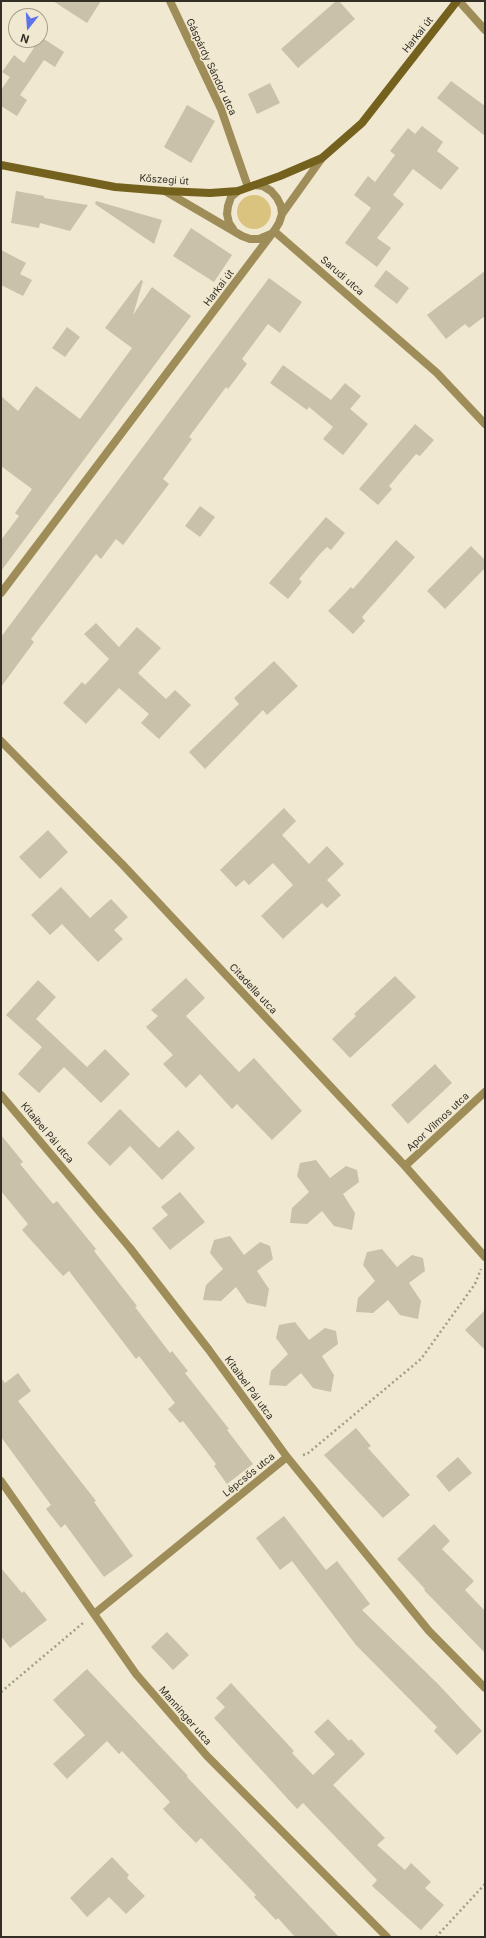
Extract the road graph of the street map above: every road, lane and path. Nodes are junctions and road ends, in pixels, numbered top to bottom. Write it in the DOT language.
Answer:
graph roads {
  1 [pos="170,1"];
  2 [pos="458,1"];
  3 [pos="485,30"];
  4 [pos="322,158"];
  5 [pos="1,167"];
  6 [pos="251,186"];
  7 [pos="165,191"];
  8 [pos="238,191"];
  9 [pos="282,214"];
  10 [pos="234,231"];
  11 [pos="274,231"];
  12 [pos="485,424"];
  13 [pos="1,593"];
  14 [pos="1,741"];
  15 [pos="485,1092"];
  16 [pos="1,1095"];
  17 [pos="405,1166"];
  18 [pos="485,1257"];
  19 [pos="482,1265"];
  20 [pos="287,1457"];
  21 [pos="1,1480"];
  22 [pos="94,1614"];
  23 [pos="485,1688"];
  24 [pos="1,1692"];
  25 [pos="485,1884"];
  26 [pos="387,1937"];
  27 [pos="436,1937"];
  1 -- 6 [label="street, Gáspárdy Sándor utca"];
  2 -- 3 [label="street"];
  2 -- 4 [label="main road, Harkai út"];
  4 -- 6 [label="main road, Kőszegi út"];
  4 -- 9 [label="street, Harkai út"];
  5 -- 7 [label="main road, Kőszegi út"];
  6 -- 8 [label="main road, Kőszegi út"];
  6 -- 9 [label="street"];
  7 -- 8 [label="main road, Kőszegi út"];
  7 -- 10 [label="street"];
  8 -- 10 [label="street"];
  9 -- 11 [label="street, Harkai út"];
  10 -- 11 [label="street"];
  11 -- 12 [label="street, Sarudi utca"];
  11 -- 13 [label="street, Harkai út"];
  14 -- 17 [label="street, Citadella utca"];
  15 -- 17 [label="street, Apor Vilmos utca"];
  16 -- 20 [label="street, Kitaibel Pál utca"];
  17 -- 18 [label="street, Citadella utca"];
  19 -- 20 [label="path, Lépcsős utca"];
  20 -- 22 [label="street, Lépcsős utca"];
  20 -- 23 [label="street, Kitaibel Pál utca"];
  21 -- 22 [label="street, Manninger utca"];
  22 -- 24 [label="path"];
  22 -- 26 [label="street, Manninger utca"];
  25 -- 27 [label="path"];
}
